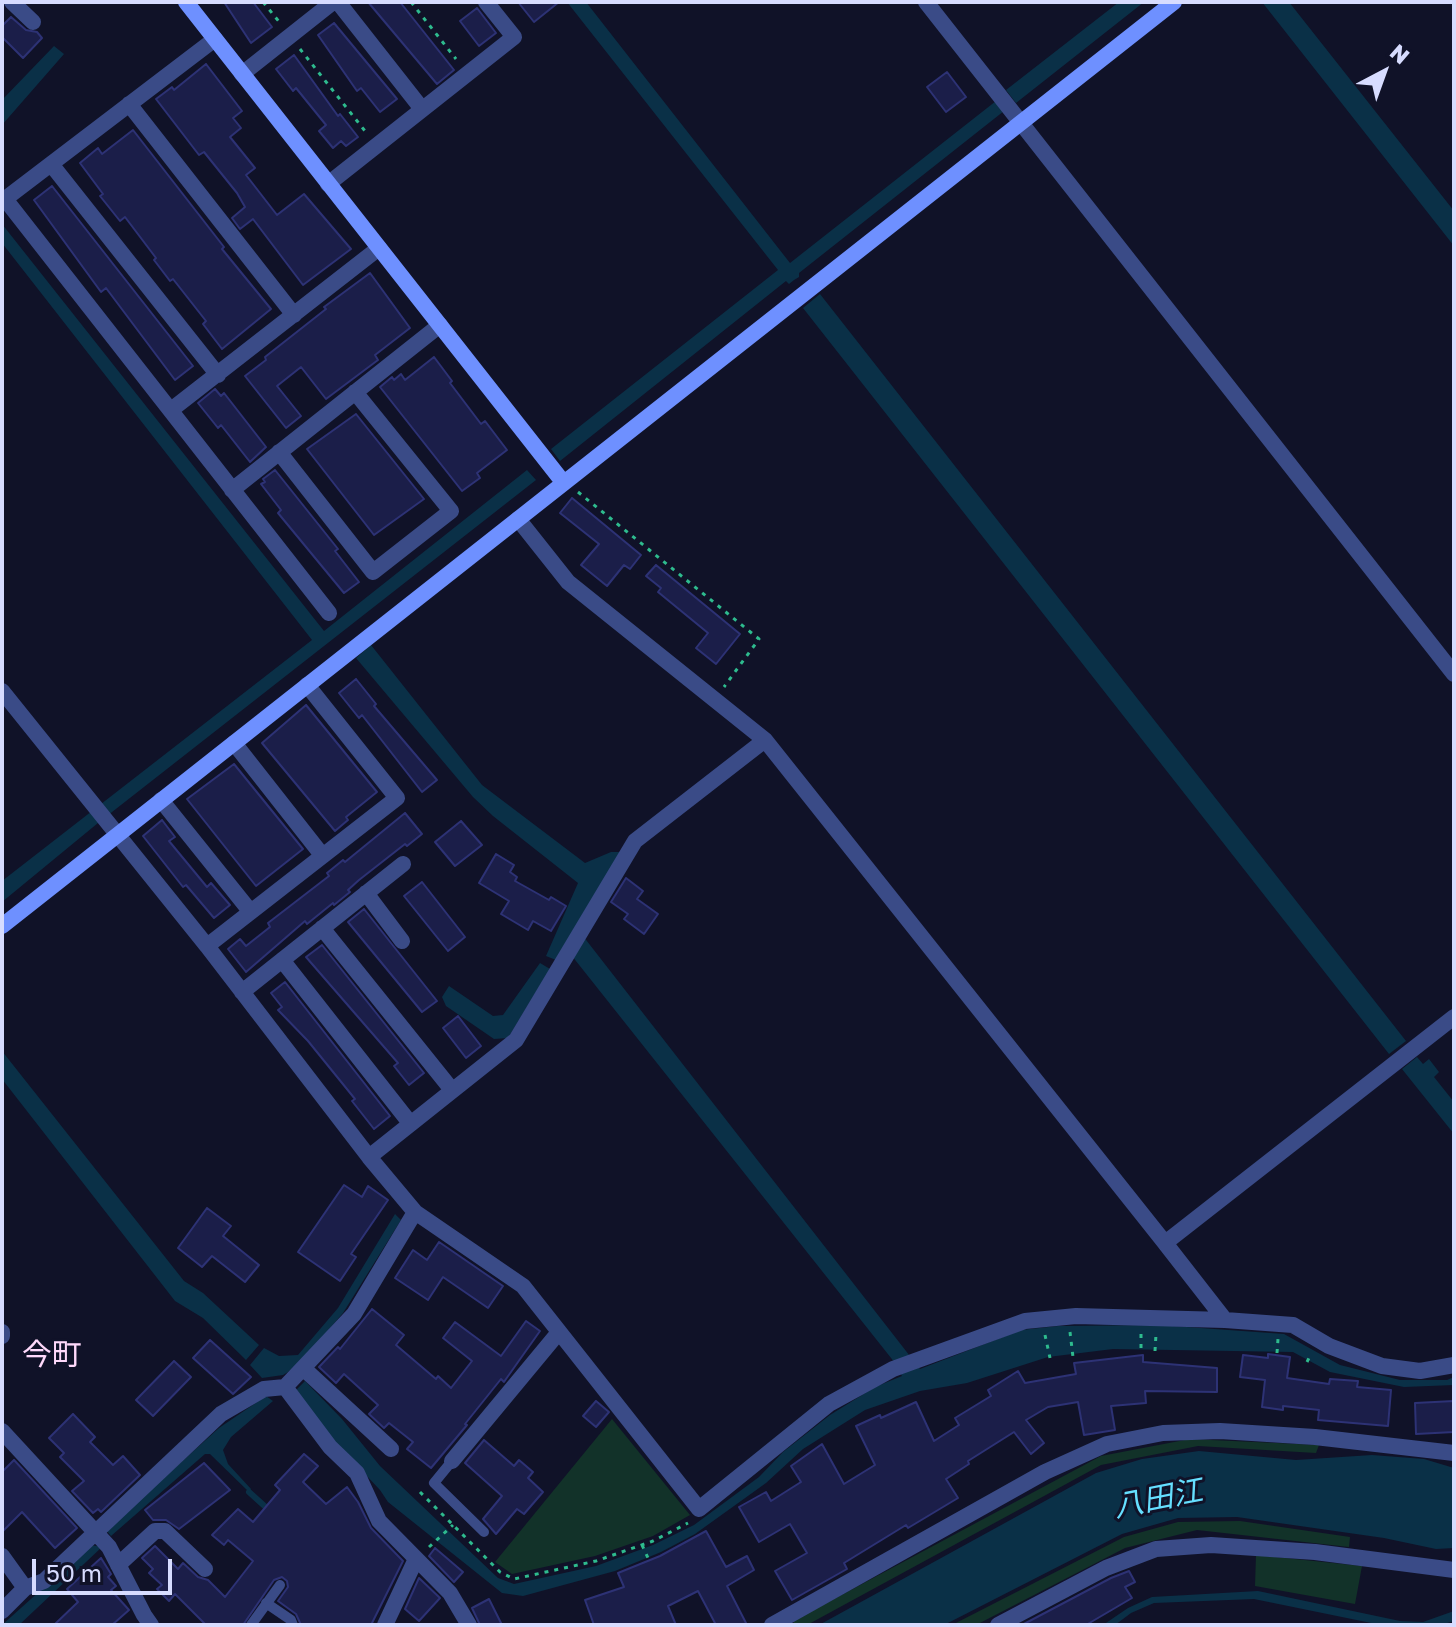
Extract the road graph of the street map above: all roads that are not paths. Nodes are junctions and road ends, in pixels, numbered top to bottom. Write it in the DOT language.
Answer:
graph roads {
  1 [pos="12,2"];
  2 [pos="186,2"];
  3 [pos="336,2"];
  4 [pos="486,2"];
  5 [pos="926,2"];
  6 [pos="1174,2"];
  7 [pos="33,22"];
  8 [pos="215,39"];
  9 [pos="242,74"];
  10 [pos="129,104"];
  11 [pos="422,109"];
  12 [pos="1021,122"];
  13 [pos="51,164"];
  14 [pos="328,184"];
  15 [pos="379,248"];
  16 [pos="294,315"];
  17 [pos="440,325"];
  18 [pos="218,375"];
  19 [pos="355,392"];
  20 [pos="171,410"];
  21 [pos="279,452"];
  22 [pos="563,482"];
  23 [pos="232,490"];
  24 [pos="518,519"];
  25 [pos="329,613"];
  26 [pos="1454,674"];
  27 [pos="307,685"];
  28 [pos="2,691"];
  29 [pos="765,740"];
  30 [pos="234,743"];
  31 [pos="161,800"];
  32 [pos="117,835"];
  33 [pos="322,855"];
  34 [pos="403,864"];
  35 [pos="366,893"];
  36 [pos="250,911"];
  37 [pos="2,926"];
  38 [pos="322,928"];
  39 [pos="402,941"];
  40 [pos="207,946"];
  41 [pos="282,960"];
  42 [pos="242,992"];
  43 [pos="1454,1017"];
  44 [pos="452,1090"];
  45 [pos="410,1123"];
  46 [pos="369,1157"];
  47 [pos="415,1212"];
  48 [pos="1165,1243"];
  49 [pos="1225,1320"];
  50 [pos="559,1332"];
  51 [pos="1454,1365"];
  52 [pos="303,1368"];
  53 [pos="285,1387"];
  54 [pos="2,1431"];
  55 [pos="391,1449"];
  56 [pos="1454,1453"];
  57 [pos="452,1461"];
  58 [pos="96,1532"];
  59 [pos="484,1532"];
  60 [pos="2,1556"];
  61 [pos="416,1559"];
  62 [pos="118,1565"];
  63 [pos="205,1569"];
  64 [pos="1454,1570"];
  65 [pos="280,1585"];
  66 [pos="25,1588"];
  67 [pos="266,1603"];
  68 [pos="2,1611"];
  69 [pos="151,1625"];
  70 [pos="251,1625"];
  71 [pos="293,1625"];
  72 [pos="385,1625"];
  73 [pos="469,1625"];
  74 [pos="772,1625"];
  75 [pos="998,1625"];
  1 -- 7 [label="street"];
  2 -- 8 [label="street"];
  3 -- 9 [label="street"];
  3 -- 11 [label="street"];
  4 -- 11 [label="street"];
  5 -- 12 [label="street"];
  6 -- 12 [label="street"];
  8 -- 9 [label="street"];
  8 -- 10 [label="street"];
  9 -- 14 [label="street"];
  10 -- 13 [label="street"];
  10 -- 16 [label="street"];
  11 -- 14 [label="street"];
  12 -- 22 [label="street"];
  12 -- 26 [label="street"];
  13 -- 18 [label="street"];
  13 -- 20 [label="street"];
  14 -- 15 [label="street"];
  15 -- 16 [label="street"];
  15 -- 17 [label="street"];
  16 -- 18 [label="street"];
  17 -- 19 [label="street"];
  17 -- 22 [label="street"];
  18 -- 20 [label="street"];
  19 -- 21 [label="street"];
  19 -- 21 [label="street"];
  20 -- 23 [label="street"];
  21 -- 23 [label="street"];
  22 -- 24 [label="street"];
  23 -- 25 [label="street"];
  24 -- 27 [label="street"];
  24 -- 29 [label="street"];
  27 -- 30 [label="street"];
  27 -- 33 [label="street"];
  28 -- 32 [label="street"];
  29 -- 44 [label="street"];
  29 -- 48 [label="street"];
  30 -- 31 [label="street"];
  30 -- 33 [label="street"];
  31 -- 32 [label="street"];
  31 -- 36 [label="street"];
  32 -- 37 [label="street"];
  32 -- 40 [label="street"];
  33 -- 36 [label="street"];
  34 -- 35 [label="street"];
  35 -- 38 [label="street"];
  35 -- 39 [label="street"];
  36 -- 40 [label="street"];
  38 -- 41 [label="street"];
  38 -- 44 [label="street"];
  40 -- 42 [label="street"];
  41 -- 42 [label="street"];
  41 -- 45 [label="street"];
  42 -- 46 [label="street"];
  43 -- 48 [label="street"];
  44 -- 45 [label="street"];
  45 -- 46 [label="street"];
  46 -- 47 [label="street"];
  47 -- 50 [label="street"];
  47 -- 52 [label="street"];
  48 -- 49 [label="street"];
  49 -- 50 [label="street"];
  49 -- 51 [label="street"];
  50 -- 57 [label="street"];
  52 -- 53 [label="street"];
  52 -- 55 [label="street"];
  53 -- 58 [label="street"];
  53 -- 61 [label="street"];
  54 -- 58 [label="street"];
  56 -- 74 [label="street"];
  57 -- 59 [label="lane"];
  58 -- 62 [label="street"];
  58 -- 66 [label="street"];
  60 -- 66 [label="street"];
  61 -- 72 [label="street"];
  61 -- 73 [label="street"];
  62 -- 63 [label="street"];
  62 -- 69 [label="street"];
  64 -- 75 [label="street"];
  65 -- 67 [label="lane"];
  66 -- 68 [label="street"];
  67 -- 70 [label="lane"];
  67 -- 71 [label="lane"];
}
